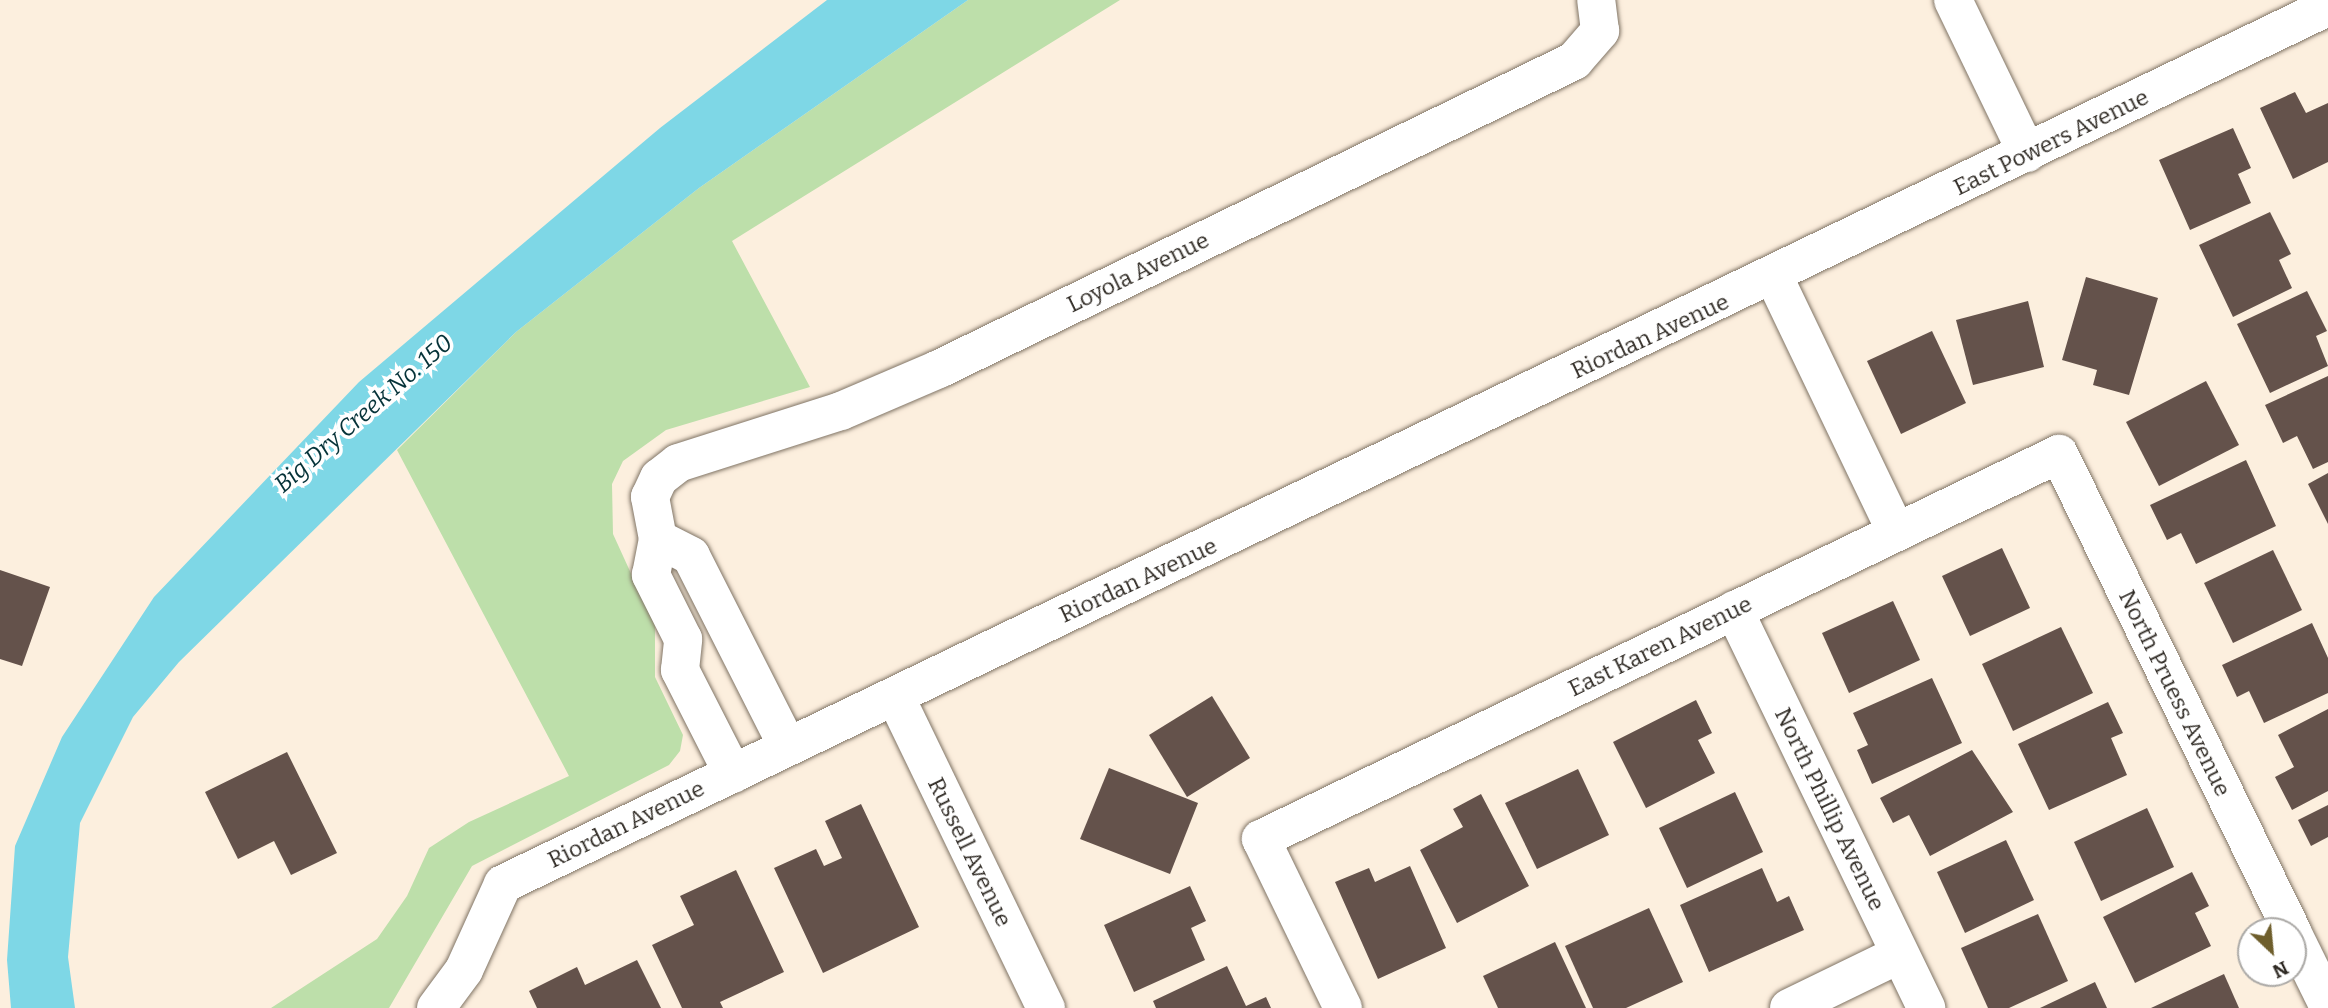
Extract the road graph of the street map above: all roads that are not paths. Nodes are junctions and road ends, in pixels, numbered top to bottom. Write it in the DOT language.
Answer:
graph roads {
  1 [pos="1953,0"];
  2 [pos="2328,7"];
  3 [pos="1598,16"];
  4 [pos="2027,153"];
  5 [pos="1774,277"];
  6 [pos="2059,454"];
  7 [pos="1896,532"];
  8 [pos="658,539"];
  9 [pos="1734,610"];
  10 [pos="722,620"];
  11 [pos="682,639"];
  12 [pos="895,696"];
  13 [pos="788,747"];
  14 [pos="733,774"];
  15 [pos="2285,917"];
  16 [pos="1900,954"];
  17 [pos="2307,962"];
  18 [pos="2328,1005"];
  19 [pos="436,1008"];
  20 [pos="1046,1008"];
  21 [pos="1343,1008"];
  22 [pos="1789,1008"];
  23 [pos="1926,1008"];
  1 -- 4 [label="street"];
  2 -- 4 [label="street, East Powers Avenue"];
  3 -- 8 [label="street, Loyola Avenue"];
  4 -- 5 [label="street, East Powers Avenue"];
  5 -- 7 [label="street"];
  5 -- 12 [label="street, Riordan Avenue"];
  6 -- 7 [label="street, East Karen Avenue"];
  6 -- 15 [label="street, North Pruess Avenue"];
  7 -- 9 [label="street, East Karen Avenue"];
  8 -- 10 [label="street"];
  8 -- 11 [label="street"];
  9 -- 16 [label="street, North Phillip Avenue"];
  9 -- 21 [label="street, East Karen Avenue"];
  10 -- 11 [label="street"];
  10 -- 13 [label="street"];
  11 -- 14 [label="street"];
  12 -- 13 [label="street, Riordan Avenue"];
  12 -- 20 [label="street, Russell Avenue"];
  13 -- 14 [label="street, Riordan Avenue"];
  14 -- 19 [label="street, Riordan Avenue"];
  16 -- 22 [label="street"];
  16 -- 23 [label="street, North Phillip Avenue"];
  17 -- 18 [label="street, North Pruess Avenue"];
}
